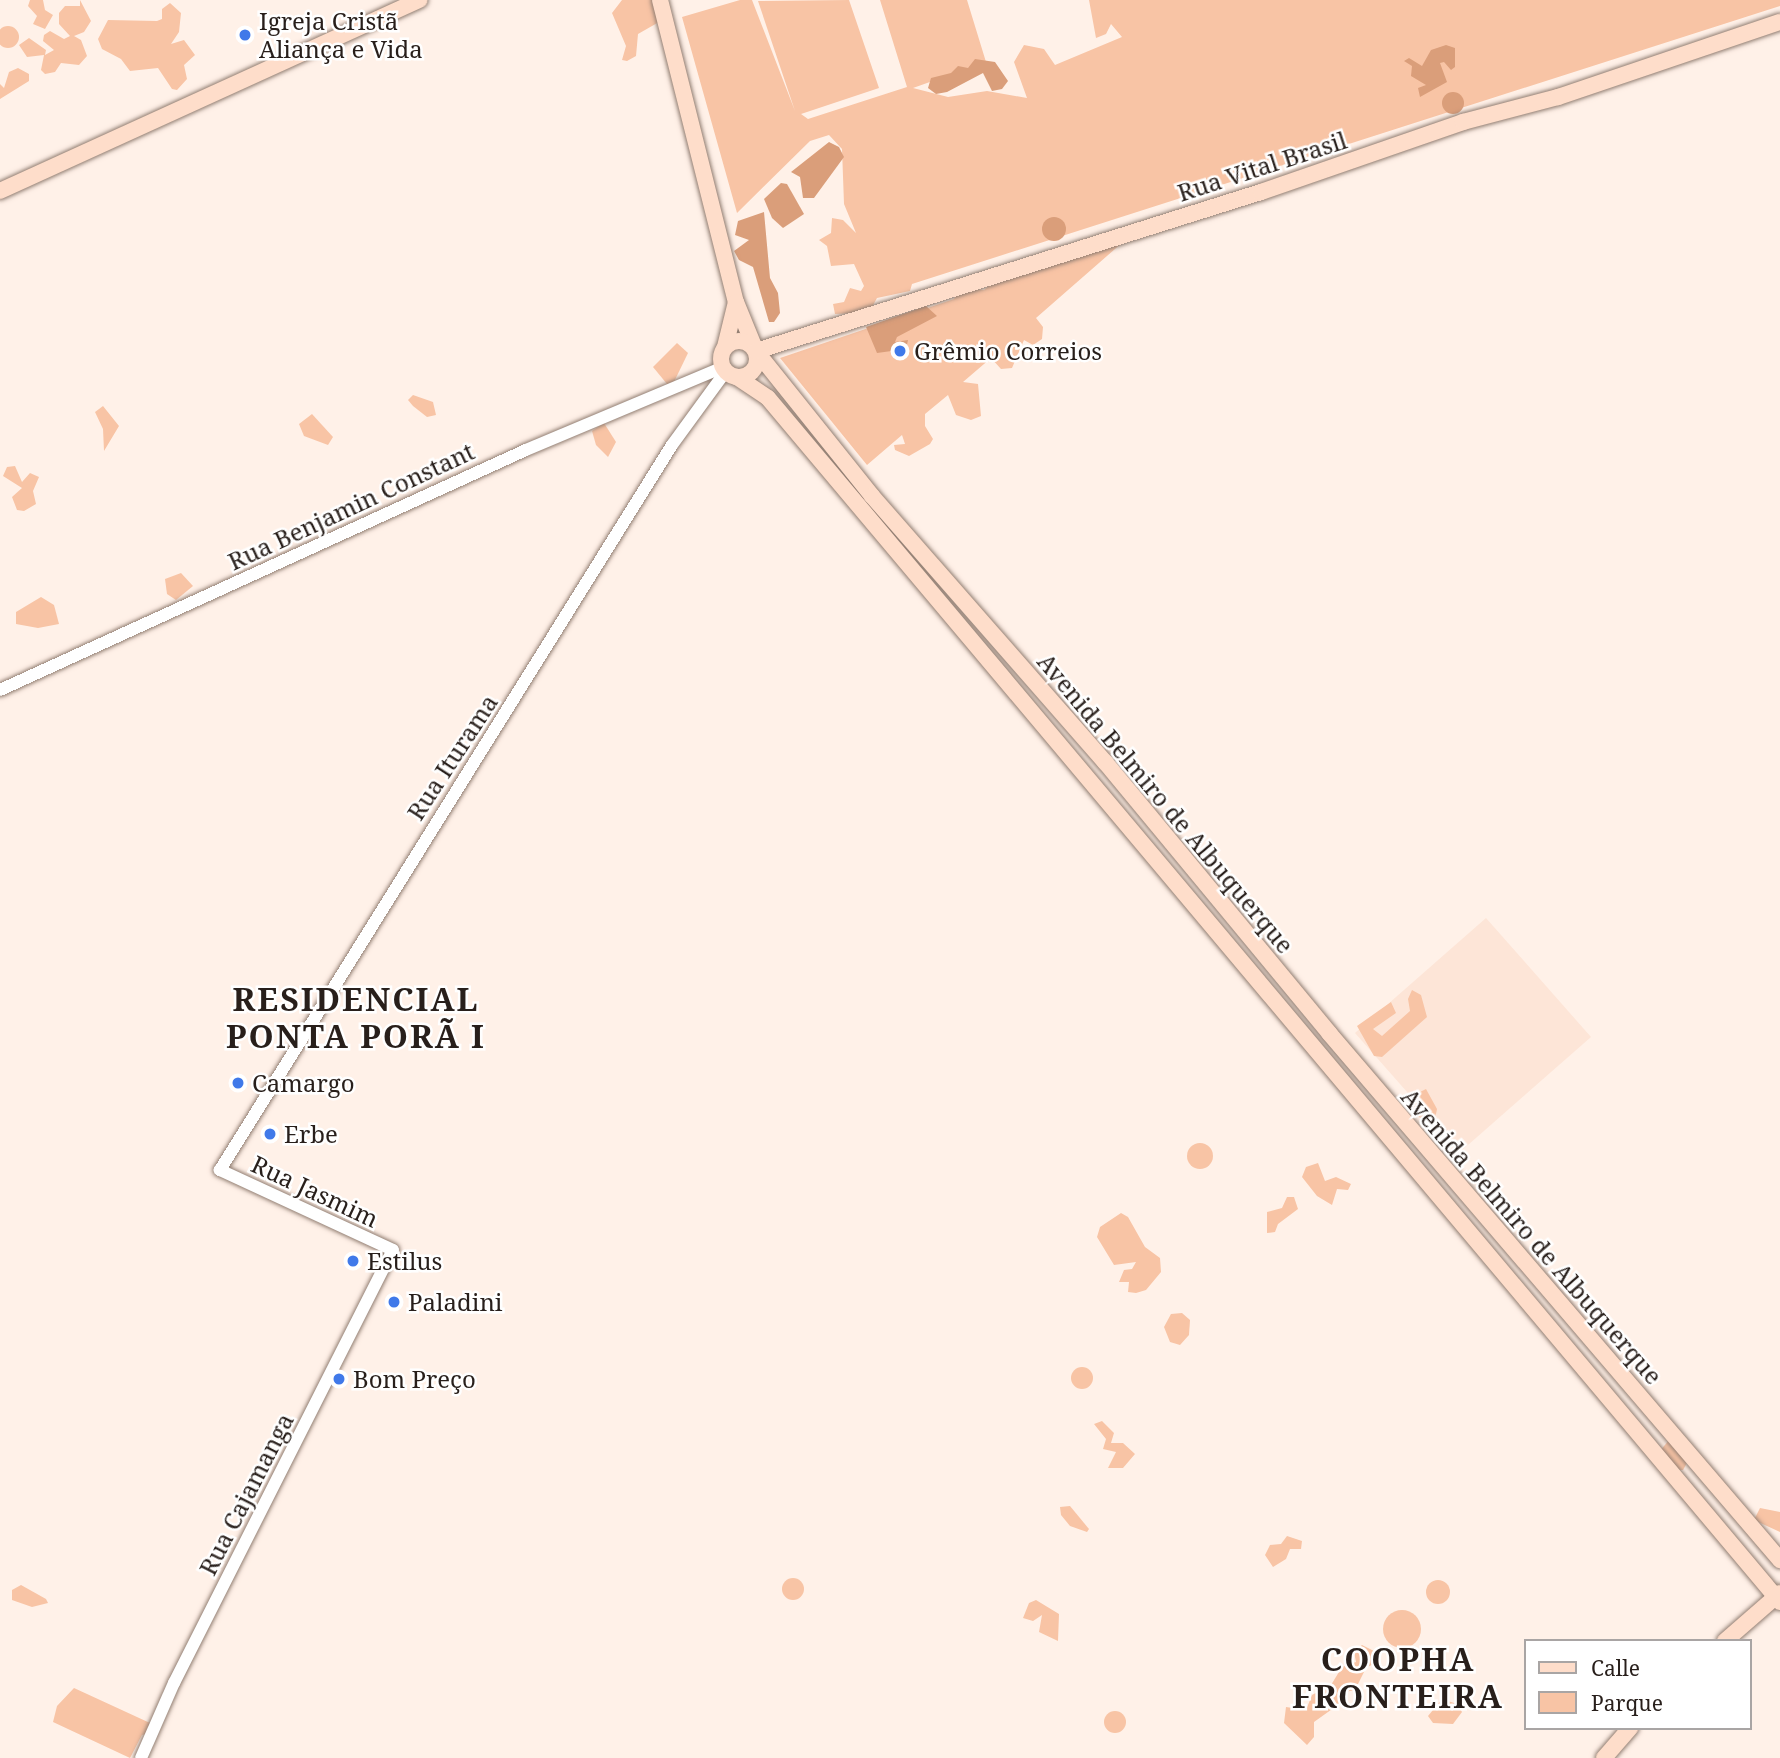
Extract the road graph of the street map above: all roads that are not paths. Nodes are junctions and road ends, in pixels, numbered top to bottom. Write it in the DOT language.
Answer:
graph roads {
  1 [pos="420,0"];
  2 [pos="660,0"];
  3 [pos="1780,22"];
  4 [pos="0,191"];
  5 [pos="736,302"];
  6 [pos="725,347"];
  7 [pos="756,351"];
  8 [pos="728,372"];
  9 [pos="0,690"];
  10 [pos="220,1170"];
  11 [pos="393,1250"];
  12 [pos="1780,1560"];
  13 [pos="1779,1597"];
  14 [pos="1727,1639"];
  15 [pos="1628,1730"];
  16 [pos="141,1758"];
  17 [pos="1604,1758"];
  1 -- 4 [label="main road"];
  2 -- 5 [label="main road, Avenida Belmiro de Albuquerque"];
  3 -- 7 [label="main road, Rua Vital Brasil"];
  5 -- 6 [label="main road"];
  5 -- 7 [label="main road, Avenida Belmiro de Albuquerque"];
  6 -- 7 [label="main road"];
  6 -- 8 [label="main road"];
  7 -- 8 [label="main road"];
  7 -- 12 [label="main road, Avenida Belmiro de Albuquerque"];
  8 -- 9 [label="street, Rua Benjamin Constant"];
  8 -- 10 [label="street, Rua Iturama"];
  8 -- 13 [label="main road, Avenida Belmiro de Albuquerque"];
  10 -- 11 [label="street, Rua Jasmim"];
  11 -- 16 [label="street, Rua Cajamanga"];
  13 -- 14 [label="main road"];
  15 -- 17 [label="main road"];
}
